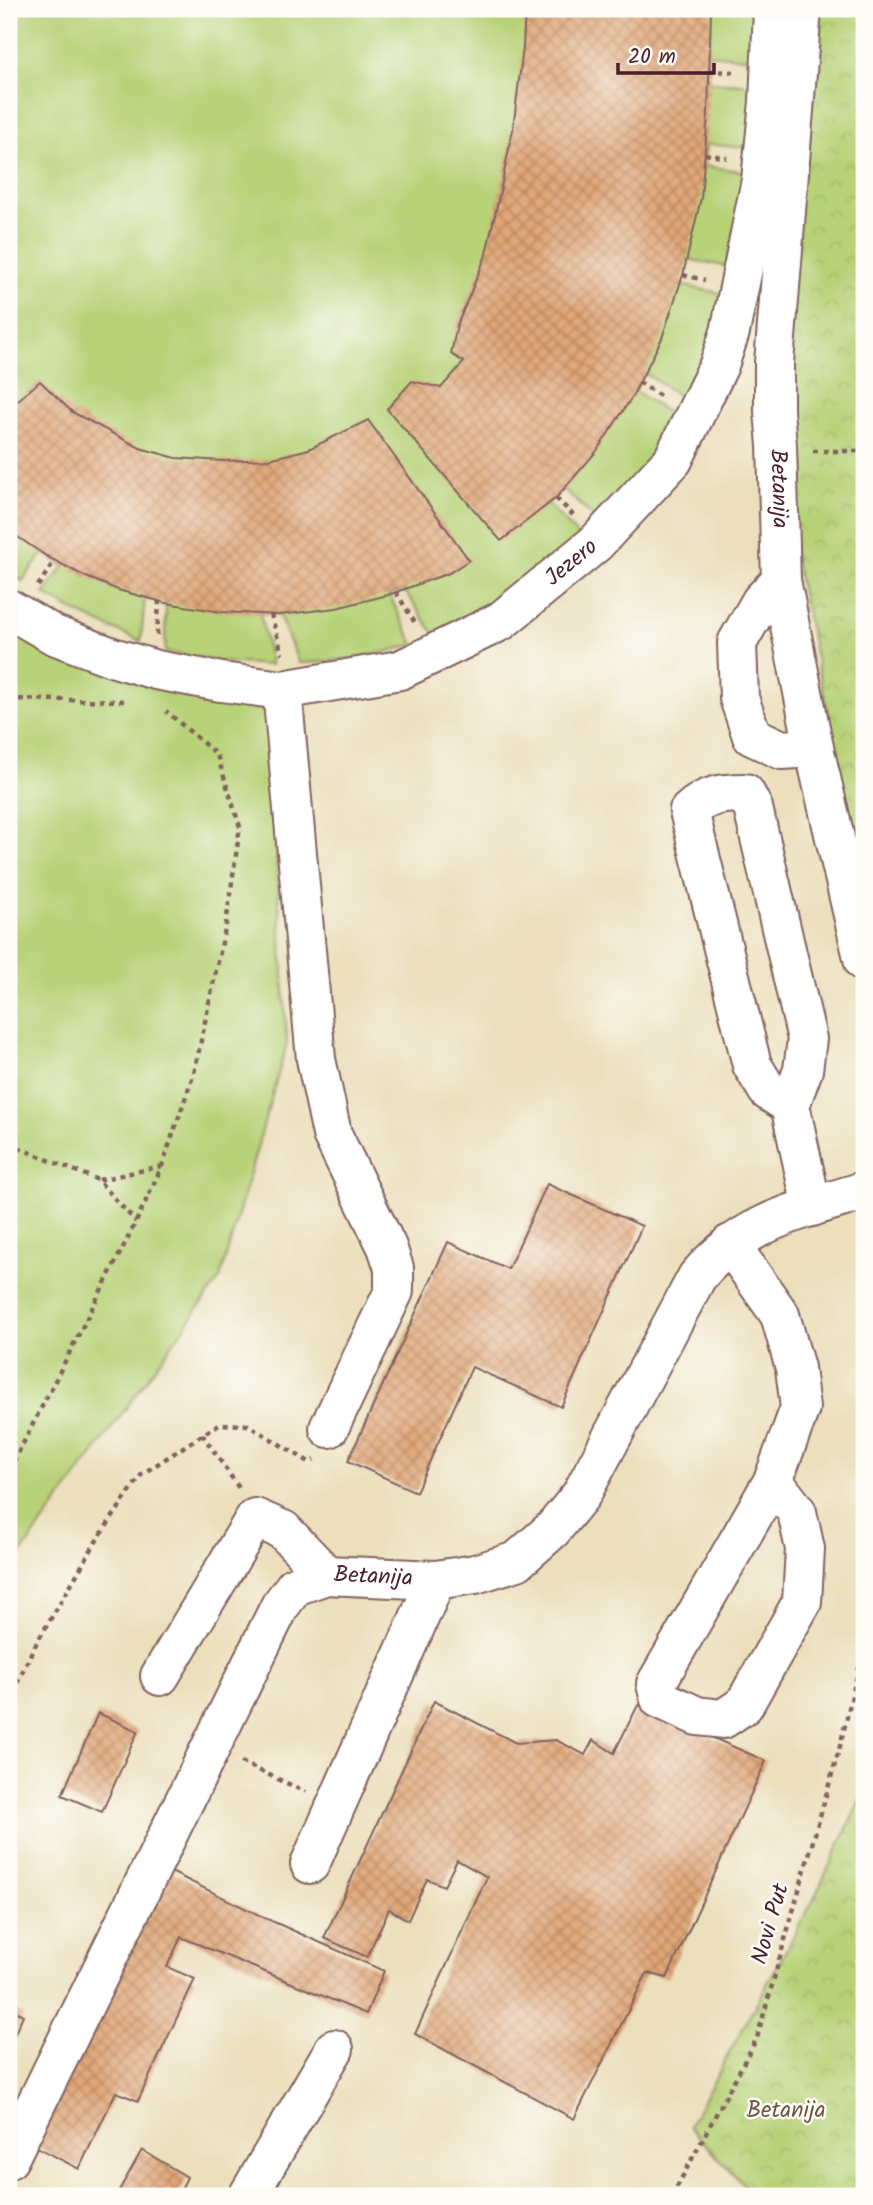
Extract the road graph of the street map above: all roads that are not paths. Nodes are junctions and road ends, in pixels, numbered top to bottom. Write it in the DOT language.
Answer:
graph roads {
  1 [pos="773,9"];
  2 [pos="802,9"];
  3 [pos="781,580"];
  4 [pos="9,609"];
  5 [pos="282,690"];
  6 [pos="752,736"];
  7 [pos="814,748"];
  8 [pos="723,793"];
  9 [pos="864,962"];
  10 [pos="790,1105"];
  11 [pos="864,1191"];
  12 [pos="812,1207"];
  13 [pos="730,1244"];
  14 [pos="329,1428"];
  15 [pos="773,1481"];
  16 [pos="326,1575"];
  17 [pos="436,1580"];
  18 [pos="160,1675"];
  19 [pos="310,1864"];
  20 [pos="334,2049"];
  21 [pos="9,2158"];
  22 [pos="248,2196"];
  1 -- 5 [label="street, Jezero"];
  2 -- 3 [label="street, Betanija"];
  3 -- 6 [label="street"];
  3 -- 7 [label="street, Betanija"];
  4 -- 5 [label="street, Jezero"];
  5 -- 14 [label="street"];
  6 -- 7 [label="street"];
  6 -- 8 [label="street"];
  7 -- 9 [label="street, Betanija"];
  8 -- 10 [label="street"];
  8 -- 10 [label="street"];
  10 -- 12 [label="street"];
  11 -- 12 [label="street, Betanija"];
  12 -- 13 [label="street, Betanija"];
  13 -- 15 [label="street"];
  13 -- 17 [label="street, Betanija"];
  15 -- 15 [label="street"];
  16 -- 17 [label="street, Betanija"];
  16 -- 18 [label="street"];
  16 -- 21 [label="street, Betanija"];
  17 -- 19 [label="street"];
  20 -- 22 [label="street"];
}
